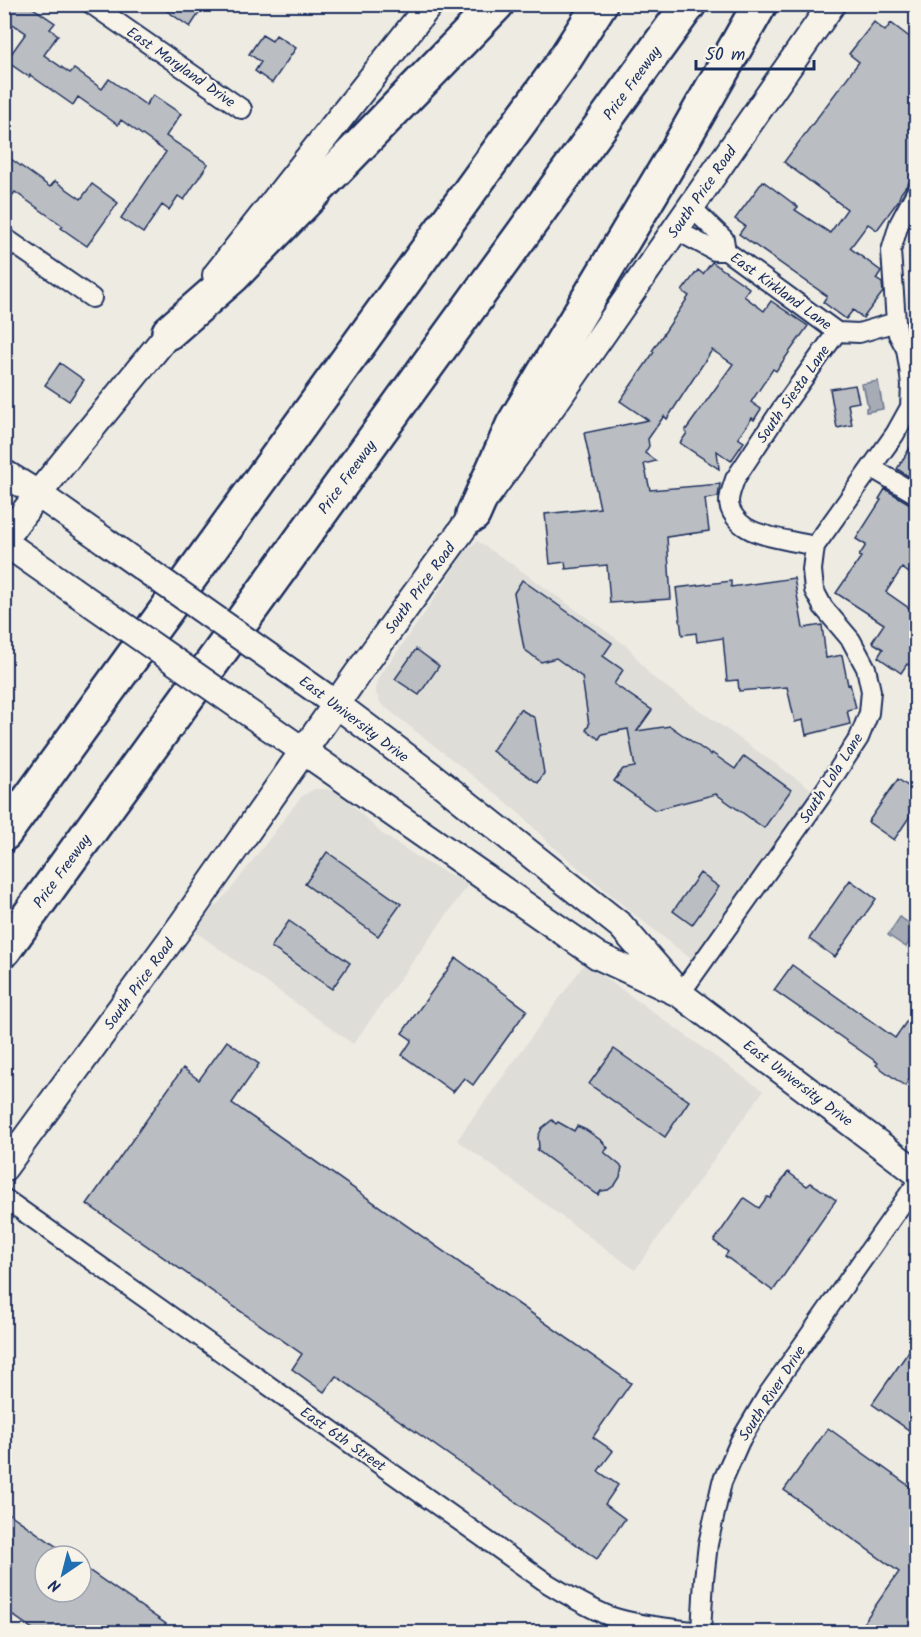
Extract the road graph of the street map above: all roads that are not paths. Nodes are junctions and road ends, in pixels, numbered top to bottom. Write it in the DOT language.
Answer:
graph roads {
  1 [pos="91,4"];
  2 [pos="430,4"];
  3 [pos="497,4"];
  4 [pos="600,4"];
  5 [pos="689,4"];
  6 [pos="760,4"];
  7 [pos="832,4"];
  8 [pos="242,109"];
  9 [pos="916,192"];
  10 [pos="692,207"];
  11 [pos="676,230"];
  12 [pos="4,237"];
  13 [pos="726,251"];
  14 [pos="92,298"];
  15 [pos="896,322"];
  16 [pos="837,332"];
  17 [pos="169,333"];
  18 [pos="913,369"];
  19 [pos="872,468"];
  20 [pos="4,473"];
  21 [pos="38,494"];
  22 [pos="916,494"];
  23 [pos="473,515"];
  24 [pos="4,540"];
  25 [pos="815,546"];
  26 [pos="336,704"];
  27 [pos="303,751"];
  28 [pos="4,834"];
  29 [pos="476,872"];
  30 [pos="621,926"];
  31 [pos="4,950"];
  32 [pos="680,994"];
  33 [pos="4,1168"];
  34 [pos="916,1172"];
  35 [pos="916,1184"];
  36 [pos="4,1198"];
  37 [pos="701,1632"];
  1 -- 8 [label="street, East Maryland Drive"];
  2 -- 17 [label="main road"];
  3 -- 17 [label="highway"];
  4 -- 28 [label="highway"];
  5 -- 31 [label="highway, Price Freeway"];
  6 -- 23 [label="highway"];
  7 -- 10 [label="main road, South Price Road"];
  9 -- 15 [label="street"];
  10 -- 11 [label="main road, South Price Road"];
  10 -- 13 [label="street, East Kirkland Lane"];
  11 -- 13 [label="street, East Kirkland Lane"];
  11 -- 23 [label="main road, South Price Road"];
  12 -- 14 [label="street"];
  13 -- 16 [label="street, East Kirkland Lane"];
  15 -- 16 [label="street, South Siesta Lane"];
  15 -- 18 [label="street"];
  16 -- 25 [label="street, South Siesta Lane"];
  17 -- 21 [label="main road"];
  18 -- 19 [label="street"];
  19 -- 22 [label="street"];
  19 -- 25 [label="street"];
  20 -- 21 [label="main road, East University Drive"];
  21 -- 24 [label="main road"];
  21 -- 26 [label="main road, East University Drive, bridge"];
  23 -- 26 [label="main road, South Price Road"];
  24 -- 27 [label="main road, East University Drive, bridge"];
  25 -- 32 [label="street, South Lola Lane"];
  26 -- 27 [label="main road, South Price Road"];
  26 -- 30 [label="main road, East University Drive"];
  27 -- 29 [label="main road, East University Drive"];
  27 -- 33 [label="main road, South Price Road"];
  29 -- 30 [label="main road"];
  29 -- 32 [label="main road, East University Drive"];
  30 -- 32 [label="main road, East University Drive"];
  32 -- 34 [label="main road, East University Drive"];
  35 -- 37 [label="street, South River Drive"];
  36 -- 37 [label="street, East 6th Street"];
}
